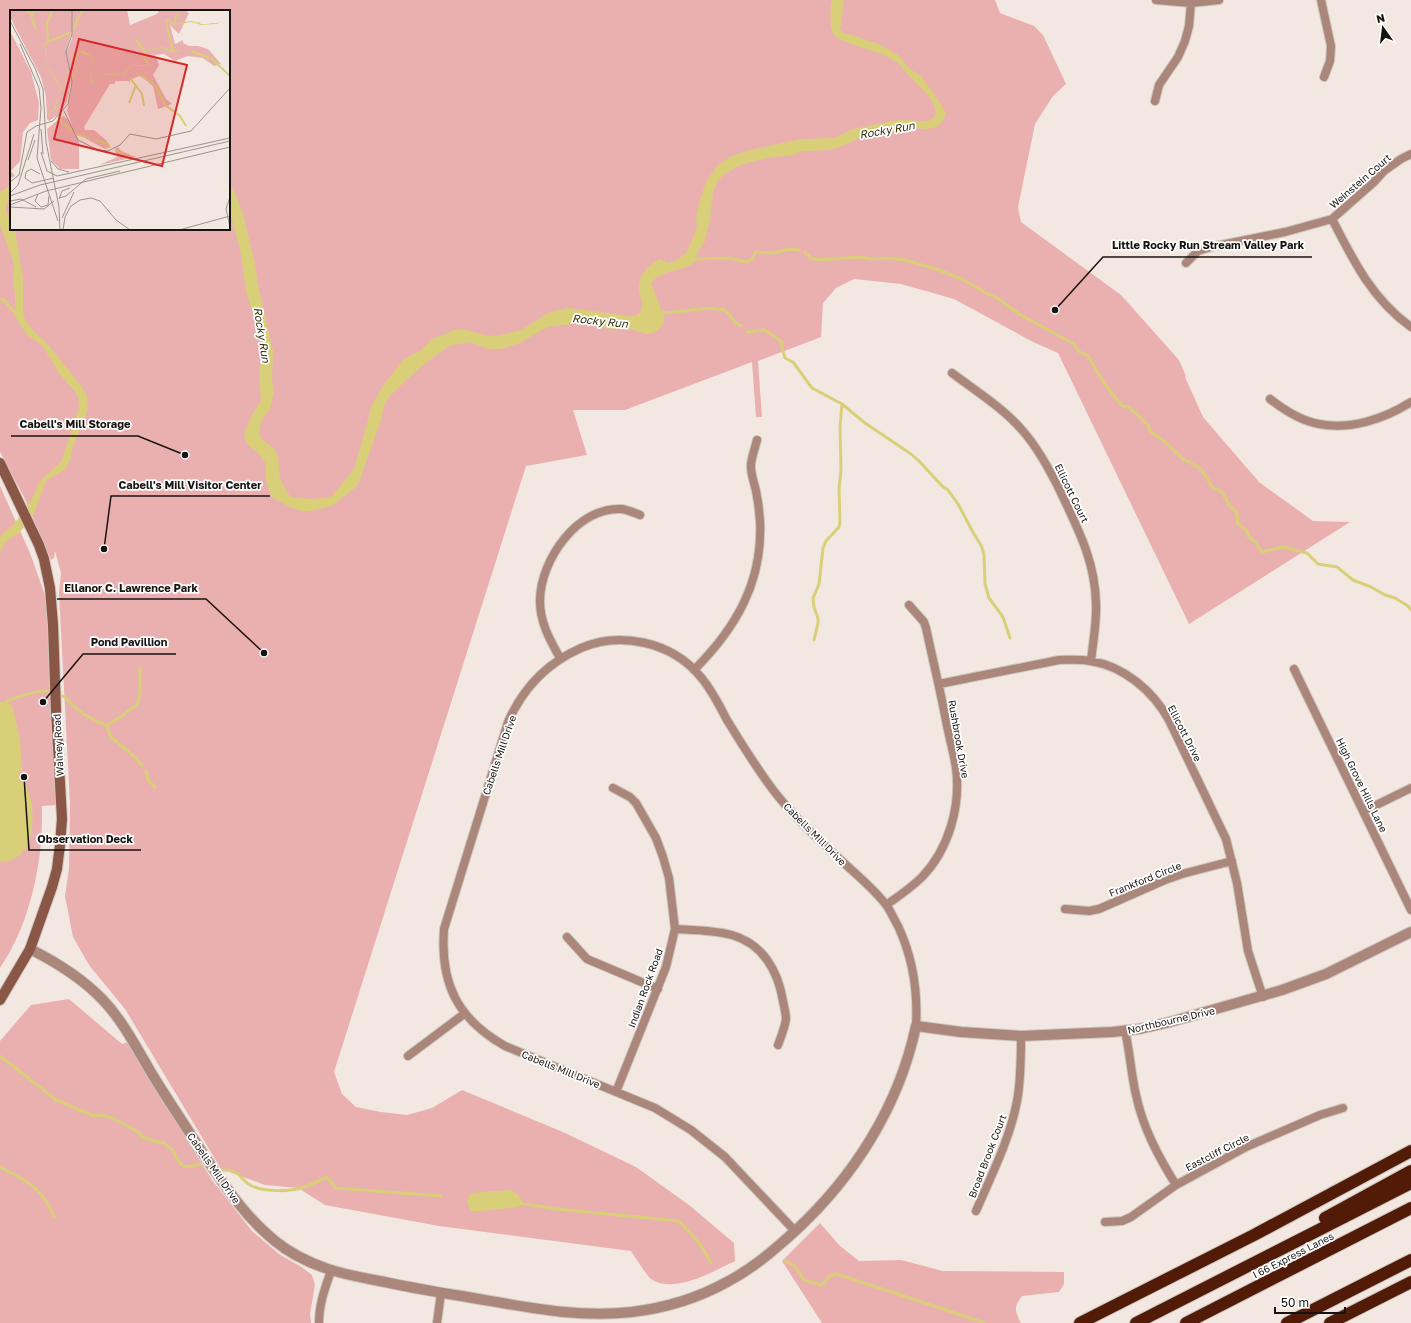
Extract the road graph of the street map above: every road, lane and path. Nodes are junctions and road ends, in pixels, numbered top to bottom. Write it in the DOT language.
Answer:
graph roads {
  1 [pos="1156,0"];
  2 [pos="1219,0"];
  3 [pos="1321,0"];
  4 [pos="1191,3"];
  5 [pos="1324,77"];
  6 [pos="1155,101"];
  7 [pos="1411,154"];
  8 [pos="1332,219"];
  9 [pos="1186,263"];
  10 [pos="1411,327"];
  11 [pos="952,373"];
  12 [pos="1270,399"];
  13 [pos="1411,402"];
  14 [pos="757,440"];
  15 [pos="0,463"];
  16 [pos="640,515"];
  17 [pos="909,605"];
  18 [pos="560,658"];
  19 [pos="1091,661"];
  20 [pos="1294,669"];
  21 [pos="694,670"];
  22 [pos="939,684"];
  23 [pos="613,788"];
  24 [pos="1411,788"];
  25 [pos="1364,811"];
  26 [pos="1232,861"];
  27 [pos="886,905"];
  28 [pos="1065,909"];
  29 [pos="1411,910"];
  30 [pos="675,929"];
  31 [pos="1411,932"];
  32 [pos="567,937"];
  33 [pos="30,949"];
  34 [pos="658,989"];
  35 [pos="1263,997"];
  36 [pos="0,1000"];
  37 [pos="464,1014"];
  38 [pos="916,1026"];
  39 [pos="1126,1031"];
  40 [pos="1021,1036"];
  41 [pos="778,1045"];
  42 [pos="408,1056"];
  43 [pos="616,1092"];
  44 [pos="1343,1108"];
  45 [pos="1411,1151"];
  46 [pos="1411,1170"];
  47 [pos="1411,1183"];
  48 [pos="1176,1185"];
  49 [pos="1411,1208"];
  50 [pos="976,1211"];
  51 [pos="1105,1222"];
  52 [pos="795,1231"];
  53 [pos="1411,1260"];
  54 [pos="331,1271"];
  55 [pos="1411,1282"];
  56 [pos="1203,1289"];
  57 [pos="441,1293"];
  58 [pos="319,1323"];
  59 [pos="437,1323"];
  60 [pos="1080,1323"];
  61 [pos="1136,1323"];
  62 [pos="1186,1323"];
  63 [pos="1288,1323"];
  64 [pos="1330,1323"];
  1 -- 4 [label="street"];
  2 -- 4 [label="street"];
  3 -- 5 [label="street"];
  4 -- 6 [label="street"];
  7 -- 8 [label="street, Weinstein Court"];
  8 -- 9 [label="street, Weinstein Court"];
  8 -- 10 [label="street"];
  11 -- 19 [label="street, Ellicott Court"];
  12 -- 13 [label="street"];
  14 -- 21 [label="street"];
  15 -- 33 [label="main road, Walney Road"];
  16 -- 18 [label="street"];
  17 -- 22 [label="street, Rushbrook Drive"];
  18 -- 21 [label="street, Cabells Mill Drive"];
  18 -- 37 [label="street, Cabells Mill Drive"];
  19 -- 22 [label="street, Ellicott Drive"];
  19 -- 26 [label="street, Ellicott Drive"];
  20 -- 25 [label="street, High Grove Hills Lane"];
  21 -- 27 [label="street, Cabells Mill Drive"];
  22 -- 27 [label="street, Rushbrook Drive"];
  23 -- 30 [label="street, Indian Rock Road"];
  24 -- 25 [label="street"];
  25 -- 29 [label="street, High Grove Hills Lane"];
  26 -- 28 [label="street, Frankford Circle"];
  26 -- 35 [label="street, Ellicott Drive"];
  27 -- 38 [label="street, Cabells Mill Drive"];
  30 -- 34 [label="street, Indian Rock Road"];
  30 -- 41 [label="street"];
  31 -- 35 [label="street, Northbourne Drive"];
  32 -- 34 [label="street"];
  33 -- 36 [label="main road, Walney Road"];
  33 -- 54 [label="street, Cabells Mill Drive"];
  34 -- 43 [label="street, Indian Rock Road"];
  35 -- 39 [label="street, Northbourne Drive"];
  37 -- 42 [label="street"];
  37 -- 43 [label="street, Cabells Mill Drive"];
  38 -- 40 [label="street, Northbourne Drive"];
  38 -- 52 [label="street, Cabells Mill Drive"];
  39 -- 40 [label="street, Northbourne Drive"];
  39 -- 48 [label="street"];
  40 -- 50 [label="street, Broad Brook Court"];
  43 -- 52 [label="street, Cabells Mill Drive"];
  44 -- 48 [label="street, Eastcliff Circle"];
  45 -- 60 [label="highway"];
  46 -- 56 [label="highway"];
  47 -- 56 [label="highway"];
  48 -- 51 [label="street, Eastcliff Circle"];
  49 -- 62 [label="highway, I 66 Express Lanes"];
  52 -- 57 [label="street, Cabells Mill Drive"];
  53 -- 63 [label="highway"];
  54 -- 57 [label="street, Cabells Mill Drive"];
  54 -- 58 [label="street"];
  55 -- 64 [label="highway"];
  56 -- 61 [label="highway"];
  57 -- 59 [label="street"];
}
